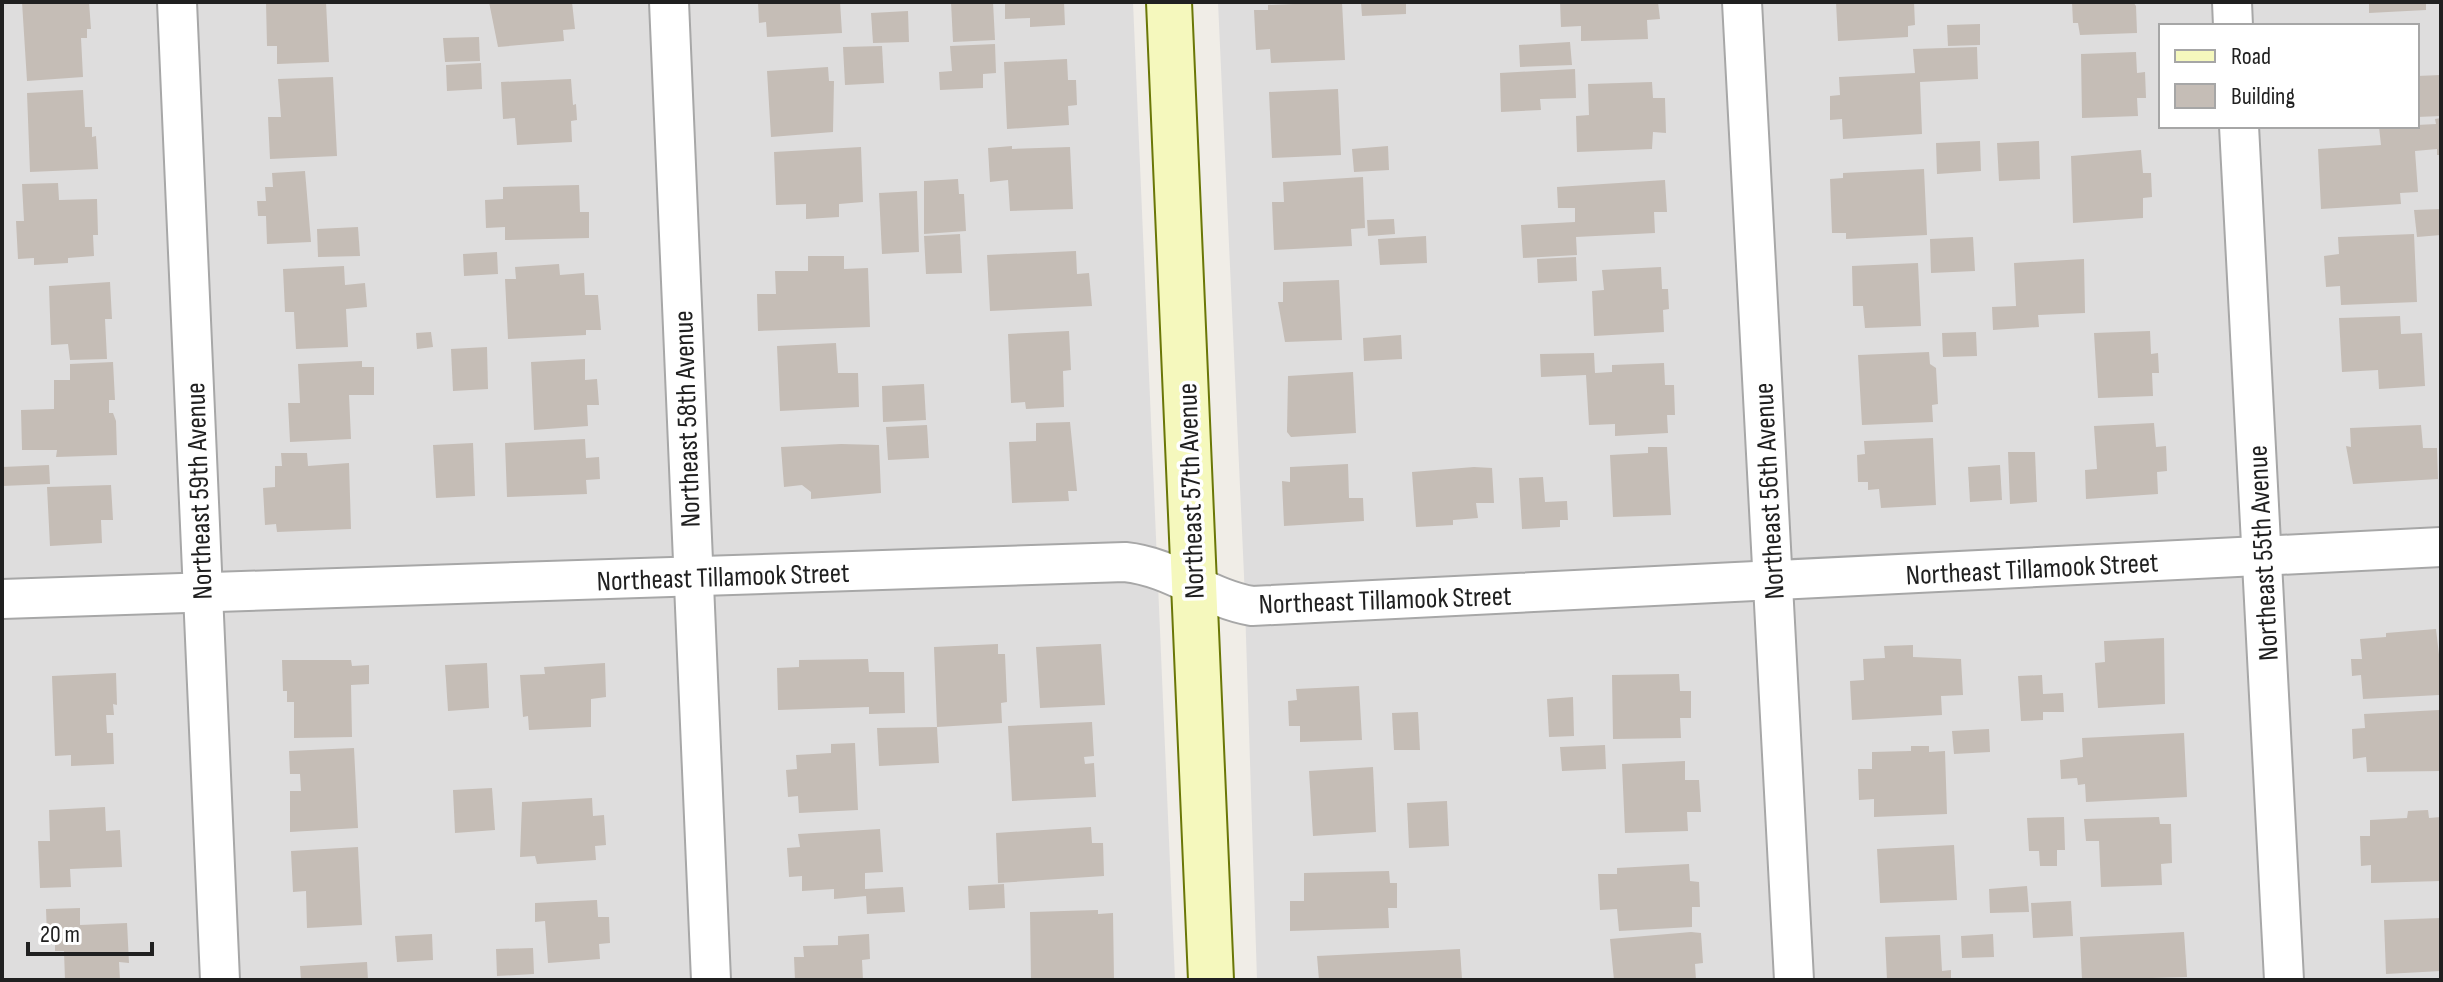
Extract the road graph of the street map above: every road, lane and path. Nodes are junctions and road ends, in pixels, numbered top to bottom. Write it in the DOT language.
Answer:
graph roads {
  1 [pos="177,2"];
  2 [pos="669,2"];
  3 [pos="1169,2"];
  4 [pos="1742,2"];
  5 [pos="2232,2"];
  6 [pos="2233,24"];
  7 [pos="2239,128"];
  8 [pos="2441,547"];
  9 [pos="2263,557"];
  10 [pos="693,577"];
  11 [pos="1773,582"];
  12 [pos="1194,584"];
  13 [pos="203,592"];
  14 [pos="2,599"];
  15 [pos="220,980"];
  16 [pos="711,980"];
  17 [pos="1211,980"];
  18 [pos="1794,980"];
  19 [pos="2284,980"];
  1 -- 13 [label="street, Northeast 59th Avenue"];
  2 -- 10 [label="street, Northeast 58th Avenue"];
  3 -- 12 [label="main road, Northeast 57th Avenue"];
  4 -- 11 [label="street, Northeast 56th Avenue"];
  5 -- 6 [label="street"];
  7 -- 9 [label="street, Northeast 55th Avenue"];
  8 -- 9 [label="street, Northeast Tillamook Street"];
  9 -- 11 [label="street, Northeast Tillamook Street"];
  9 -- 19 [label="street, Northeast 55th Avenue"];
  10 -- 12 [label="street, Northeast Tillamook Street"];
  10 -- 13 [label="street, Northeast Tillamook Street"];
  10 -- 16 [label="street, Northeast 58th Avenue"];
  11 -- 12 [label="street, Northeast Tillamook Street"];
  11 -- 18 [label="street, Northeast 56th Avenue"];
  12 -- 17 [label="main road, Northeast 57th Avenue"];
  13 -- 14 [label="street, Northeast Tillamook Street"];
  13 -- 15 [label="street, Northeast 59th Avenue"];
}
